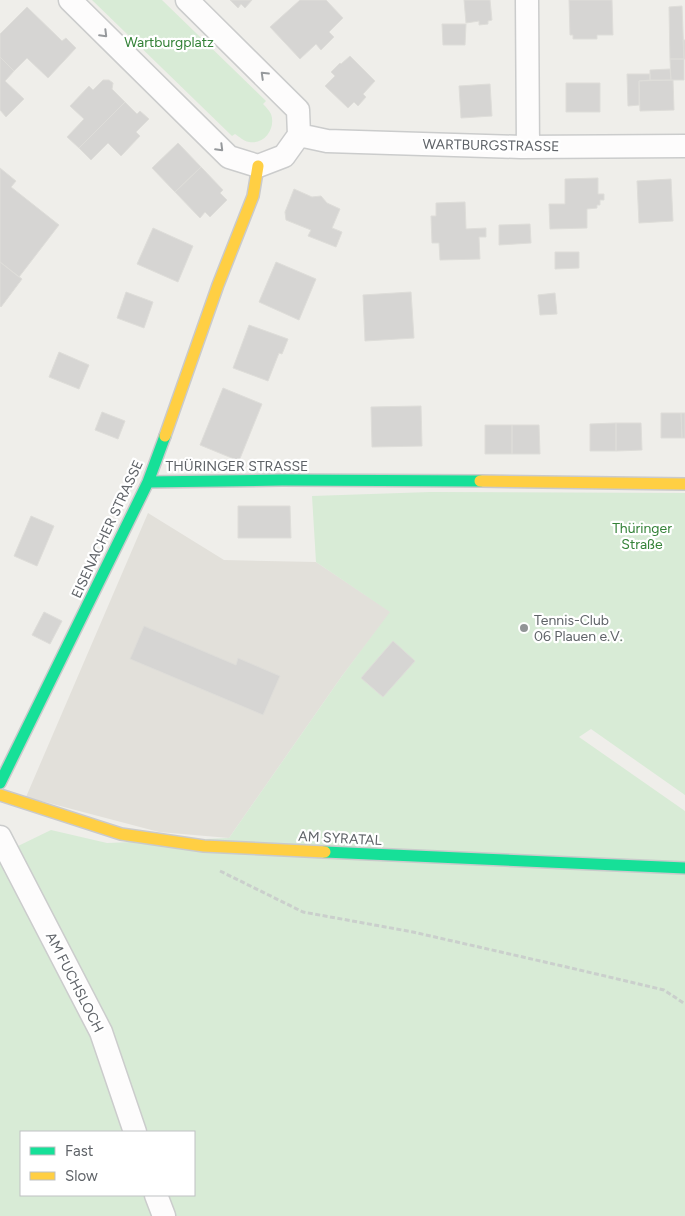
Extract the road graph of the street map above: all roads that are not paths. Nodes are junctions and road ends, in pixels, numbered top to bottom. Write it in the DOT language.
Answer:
graph roads {
  1 [pos="70,0"];
  2 [pos="187,0"];
  3 [pos="527,0"];
  4 [pos="298,135"];
  5 [pos="685,146"];
  6 [pos="528,147"];
  7 [pos="258,166"];
  8 [pos="148,482"];
  9 [pos="685,484"];
  10 [pos="0,783"];
  11 [pos="0,795"];
  12 [pos="0,838"];
  13 [pos="685,868"];
  14 [pos="135,1131"];
  15 [pos="156,1196"];
  16 [pos="164,1216"];
  1 -- 7 [label="street, one-way"];
  4 -- 2 [label="street, one-way"];
  3 -- 6 [label="street"];
  4 -- 6 [label="street, WARTBURGSTRASSE"];
  4 -- 7 [label="street"];
  5 -- 6 [label="street, WARTBURGSTRASSE"];
  7 -- 8 [label="street, EISENACHER STRASSE"];
  8 -- 9 [label="street, THÜRINGER STRASSE"];
  8 -- 10 [label="street, EISENACHER STRASSE"];
  11 -- 13 [label="street, AM SYRATAL"];
  12 -- 14 [label="street, AM FUCHSLOCH"];
  15 -- 16 [label="street"];
}
